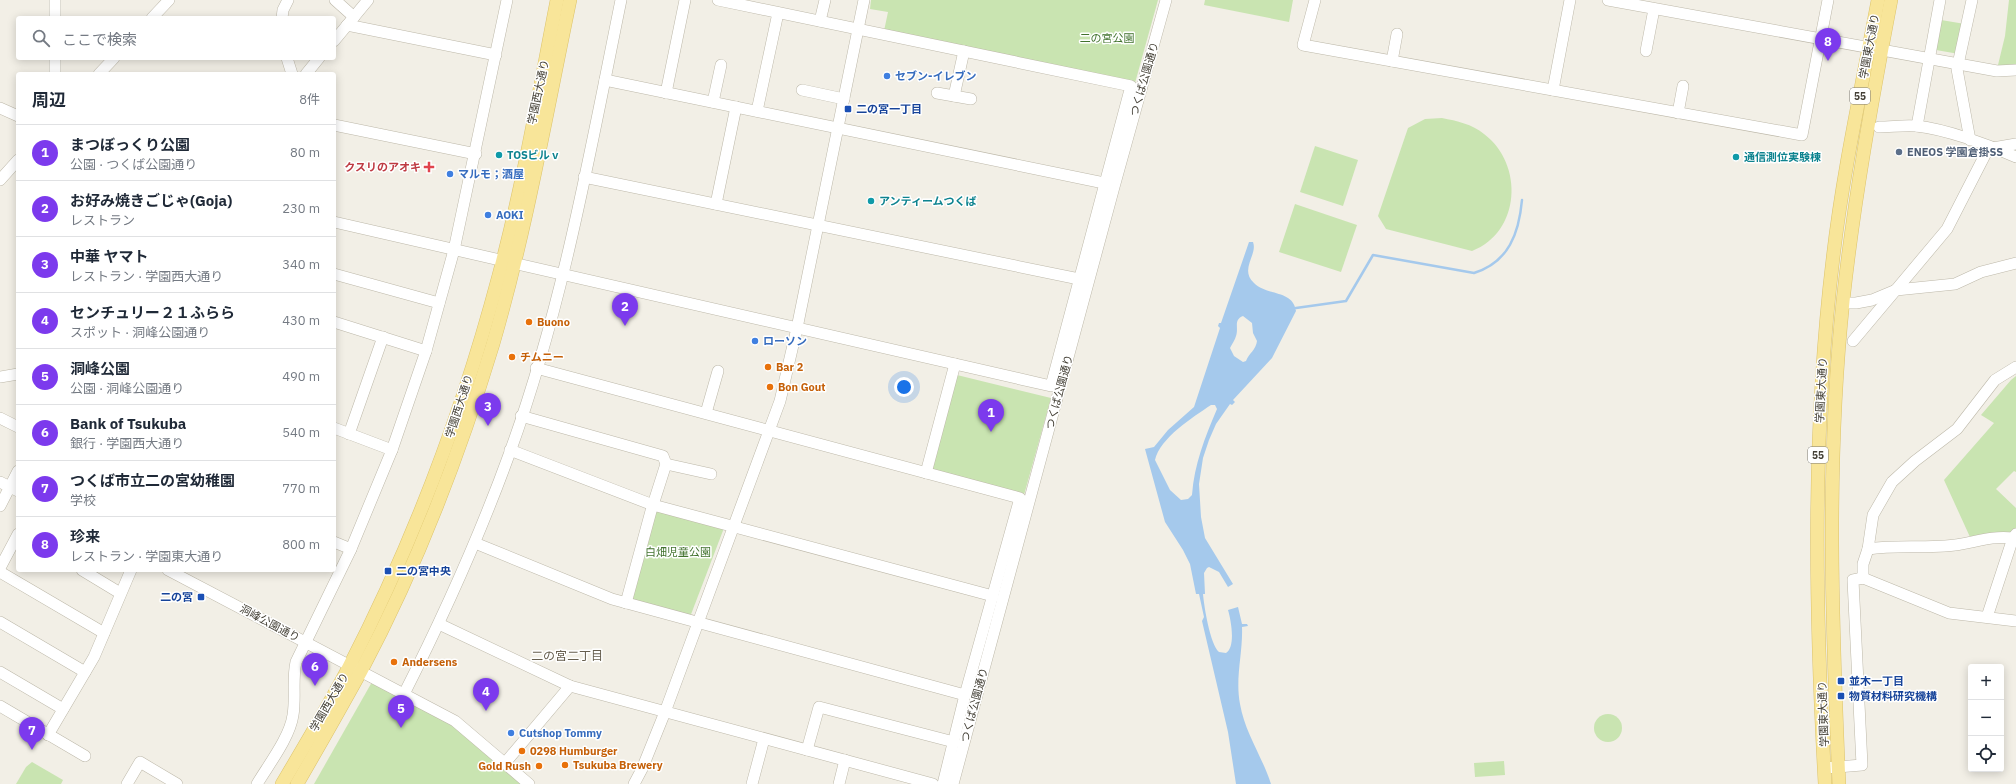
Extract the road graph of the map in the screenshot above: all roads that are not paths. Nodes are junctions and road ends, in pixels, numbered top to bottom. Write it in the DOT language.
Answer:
graph roads {
  1 [pos="55,0"];
  2 [pos="169,0"];
  3 [pos="288,0"];
  4 [pos="336,0"];
  5 [pos="368,0"];
  6 [pos="507,0"];
  7 [pos="558,0"];
  8 [pos="570,0"];
  9 [pos="621,0"];
  10 [pos="685,0"];
  11 [pos="718,0"];
  12 [pos="825,0"];
  13 [pos="864,0"];
  14 [pos="1166,0"];
  15 [pos="1315,0"];
  16 [pos="1570,0"];
  17 [pos="1608,0"];
  18 [pos="1828,0"];
  19 [pos="1878,0"];
  20 [pos="1891,0"];
  21 [pos="1940,0"];
  22 [pos="1972,0"];
  23 [pos="1639,3"];
  24 [pos="1654,8"];
  25 [pos="778,13"];
  26 [pos="55,16"];
  27 [pos="154,16"];
  28 [pos="282,16"];
  29 [pos="350,21"];
  30 [pos="820,21"];
  31 [pos="858,29"];
  32 [pos="1397,34"];
  33 [pos="336,38"];
  34 [pos="1821,38"];
  35 [pos="1875,49"];
  36 [pos="964,51"];
  37 [pos="1646,51"];
  38 [pos="496,55"];
  39 [pos="1929,59"];
  40 [pos="55,60"];
  41 [pos="112,60"];
  42 [pos="287,60"];
  43 [pos="317,60"];
  44 [pos="1392,61"];
  45 [pos="1958,64"];
  46 [pos="721,65"];
  47 [pos="2016,70"];
  48 [pos="55,72"];
  49 [pos="101,72"];
  50 [pos="291,72"];
  51 [pos="308,72"];
  52 [pos="605,80"];
  53 [pos="1683,86"];
  54 [pos="802,90"];
  55 [pos="1553,90"];
  56 [pos="666,93"];
  57 [pos="937,93"];
  58 [pos="954,96"];
  59 [pos="844,99"];
  60 [pos="971,99"];
  61 [pos="713,102"];
  62 [pos="736,107"];
  63 [pos="0,108"];
  64 [pos="757,111"];
  65 [pos="1678,112"];
  66 [pos="16,115"];
  67 [pos="336,124"];
  68 [pos="1917,126"];
  69 [pos="1879,127"];
  70 [pos="838,128"];
  71 [pos="1970,140"];
  72 [pos="2016,144"];
  73 [pos="1993,148"];
  74 [pos="476,154"];
  75 [pos="2016,157"];
  76 [pos="16,162"];
  77 [pos="584,177"];
  78 [pos="0,180"];
  79 [pos="1104,183"];
  80 [pos="716,204"];
  81 [pos="336,222"];
  82 [pos="818,225"];
  83 [pos="454,250"];
  84 [pos="508,262"];
  85 [pos="2016,263"];
  86 [pos="563,274"];
  87 [pos="336,275"];
  88 [pos="1079,279"];
  89 [pos="1896,290"];
  90 [pos="439,303"];
  91 [pos="1843,303"];
  92 [pos="336,326"];
  93 [pos="797,328"];
  94 [pos="384,337"];
  95 [pos="1853,341"];
  96 [pos="426,351"];
  97 [pos="955,364"];
  98 [pos="2016,367"];
  99 [pos="536,368"];
  100 [pos="718,371"];
  101 [pos="16,374"];
  102 [pos="0,377"];
  103 [pos="706,413"];
  104 [pos="521,416"];
  105 [pos="0,418"];
  106 [pos="16,426"];
  107 [pos="336,429"];
  108 [pos="769,430"];
  109 [pos="349,434"];
  110 [pos="392,450"];
  111 [pos="510,450"];
  112 [pos="666,464"];
  113 [pos="926,473"];
  114 [pos="711,474"];
  115 [pos="16,475"];
  116 [pos="9,487"];
  117 [pos="653,505"];
  118 [pos="0,506"];
  119 [pos="734,526"];
  120 [pos="2014,536"];
  121 [pos="16,538"];
  122 [pos="475,542"];
  123 [pos="336,543"];
  124 [pos="1868,549"];
  125 [pos="351,550"];
  126 [pos="0,568"];
  127 [pos="0,572"];
  128 [pos="85,572"];
  129 [pos="130,572"];
  130 [pos="172,572"];
  131 [pos="1863,578"];
  132 [pos="120,593"];
  133 [pos="993,596"];
  134 [pos="626,603"];
  135 [pos="1987,617"];
  136 [pos="2016,620"];
  137 [pos="0,622"];
  138 [pos="439,624"];
  139 [pos="698,624"];
  140 [pos="104,633"];
  141 [pos="306,642"];
  142 [pos="355,668"];
  143 [pos="0,672"];
  144 [pos="86,672"];
  145 [pos="570,686"];
  146 [pos="404,694"];
  147 [pos="965,694"];
  148 [pos="0,706"];
  149 [pos="64,709"];
  150 [pos="665,712"];
  151 [pos="48,735"];
  152 [pos="764,739"];
  153 [pos="954,742"];
  154 [pos="807,750"];
  155 [pos="85,756"];
  156 [pos="845,760"];
  157 [pos="505,763"];
  158 [pos="1839,766"];
  159 [pos="1824,768"];
  160 [pos="127,784"];
  161 [pos="177,784"];
  162 [pos="257,784"];
  163 [pos="282,784"];
  164 [pos="297,784"];
  165 [pos="529,784"];
  166 [pos="634,784"];
  167 [pos="752,784"];
  168 [pos="839,784"];
  169 [pos="933,784"];
  170 [pos="944,784"];
  171 [pos="953,784"];
  172 [pos="1825,784"];
  173 [pos="1840,784"];
  1 -- 26 [label="street"];
  2 -- 27 [label="street"];
  3 -- 28 [label="street"];
  4 -- 29 [label="street"];
  5 -- 29 [label="street"];
  6 -- 38 [label="street"];
  7 -- 84 [label="main road, 学園西大通り"];
  8 -- 84 [label="main road, 学園西大通り"];
  9 -- 52 [label="street"];
  10 -- 56 [label="street"];
  11 -- 25 [label="street"];
  12 -- 30 [label="street"];
  13 -- 31 [label="street"];
  14 -- 171 [label="street, つくば公園通り"];
  15 -- 44 [label="street"];
  16 -- 55 [label="street"];
  17 -- 23 [label="street"];
  18 -- 34 [label="street"];
  19 -- 35 [label="main road, 学園東大通り / 55"];
  20 -- 35 [label="main road, 学園東大通り / 55"];
  21 -- 39 [label="street"];
  22 -- 45 [label="street"];
  23 -- 24 [label="street"];
  24 -- 34 [label="street"];
  24 -- 37 [label="street"];
  25 -- 30 [label="street"];
  25 -- 64 [label="street"];
  29 -- 33 [label="street"];
  29 -- 38 [label="street"];
  30 -- 31 [label="street"];
  31 -- 36 [label="street"];
  31 -- 59 [label="street"];
  32 -- 44 [label="street"];
  34 -- 35 [label="street"];
  34 -- 65 [label="street"];
  35 -- 39 [label="street"];
  35 -- 91 [label="main road, 学園東大通り / 55"];
  35 -- 159 [label="main road, 学園東大通り / 55"];
  36 -- 58 [label="street"];
  36 -- 79 [label="street"];
  38 -- 74 [label="street"];
  39 -- 45 [label="street"];
  39 -- 68 [label="street"];
  40 -- 48 [label="street"];
  41 -- 49 [label="street"];
  42 -- 50 [label="street"];
  43 -- 51 [label="street"];
  44 -- 55 [label="street"];
  45 -- 47 [label="street"];
  45 -- 71 [label="street"];
  46 -- 61 [label="street"];
  52 -- 56 [label="street"];
  52 -- 77 [label="street"];
  53 -- 65 [label="street"];
  54 -- 59 [label="street"];
  55 -- 65 [label="street"];
  56 -- 61 [label="street"];
  57 -- 58 [label="street"];
  58 -- 60 [label="street"];
  59 -- 70 [label="street"];
  61 -- 62 [label="street"];
  62 -- 64 [label="street"];
  62 -- 80 [label="street"];
  63 -- 66 [label="street"];
  64 -- 70 [label="street"];
  67 -- 74 [label="street"];
  68 -- 69 [label="street"];
  68 -- 71 [label="street"];
  70 -- 79 [label="street"];
  70 -- 82 [label="street"];
  71 -- 73 [label="street"];
  72 -- 73 [label="street"];
  73 -- 75 [label="street"];
  73 -- 89 [label="street"];
  74 -- 83 [label="street"];
  76 -- 78 [label="street"];
  77 -- 80 [label="street"];
  77 -- 86 [label="street"];
  79 -- 88 [label="street"];
  80 -- 82 [label="street"];
  81 -- 83 [label="street"];
  82 -- 88 [label="street"];
  82 -- 93 [label="street"];
  83 -- 84 [label="street"];
  83 -- 90 [label="street"];
  84 -- 86 [label="street"];
  84 -- 142 [label="main road, 学園西大通り"];
  85 -- 89 [label="street"];
  86 -- 93 [label="street"];
  86 -- 99 [label="street"];
  87 -- 90 [label="street"];
  88 -- 97 [label="street"];
  89 -- 91 [label="street"];
  89 -- 95 [label="street"];
  90 -- 96 [label="street"];
  91 -- 158 [label="main road, 学園東大通り / 55"];
  92 -- 94 [label="street"];
  93 -- 97 [label="street"];
  93 -- 108 [label="street"];
  94 -- 96 [label="street"];
  94 -- 109 [label="street"];
  96 -- 110 [label="street"];
  97 -- 113 [label="street"];
  98 -- 124 [label="street"];
  99 -- 103 [label="street"];
  99 -- 104 [label="street"];
  100 -- 103 [label="street"];
  101 -- 102 [label="street"];
  103 -- 108 [label="street"];
  104 -- 111 [label="street"];
  104 -- 112 [label="street"];
  105 -- 106 [label="street"];
  107 -- 109 [label="street"];
  108 -- 113 [label="street"];
  108 -- 119 [label="street"];
  109 -- 110 [label="street"];
  110 -- 125 [label="street"];
  111 -- 117 [label="street"];
  111 -- 122 [label="street"];
  112 -- 114 [label="street"];
  112 -- 117 [label="street"];
  113 -- 133 [label="street"];
  115 -- 116 [label="street"];
  116 -- 118 [label="street"];
  117 -- 119 [label="street"];
  117 -- 134 [label="street"];
  119 -- 133 [label="street"];
  119 -- 139 [label="street"];
  120 -- 124 [label="street"];
  120 -- 135 [label="street"];
  121 -- 126 [label="street"];
  122 -- 134 [label="street"];
  122 -- 138 [label="street"];
  123 -- 125 [label="street"];
  124 -- 131 [label="street"];
  125 -- 141 [label="street"];
  127 -- 140 [label="street"];
  128 -- 132 [label="street"];
  129 -- 132 [label="street"];
  130 -- 141 [label="street, 洞峰公園通り"];
  131 -- 135 [label="street"];
  131 -- 158 [label="street"];
  132 -- 140 [label="street"];
  133 -- 147 [label="street"];
  134 -- 139 [label="street"];
  135 -- 136 [label="street"];
  137 -- 144 [label="street"];
  138 -- 145 [label="street"];
  138 -- 146 [label="street"];
  139 -- 147 [label="street"];
  139 -- 150 [label="street"];
  140 -- 144 [label="street"];
  141 -- 142 [label="street, 洞峰公園通り"];
  141 -- 162 [label="street"];
  142 -- 146 [label="street, 洞峰公園通り"];
  142 -- 163 [label="main road, 学園西大通り"];
  142 -- 164 [label="main road, 学園西大通り"];
  143 -- 149 [label="street"];
  144 -- 149 [label="street"];
  145 -- 150 [label="street"];
  145 -- 157 [label="street"];
  146 -- 157 [label="street, 洞峰公園通り"];
  147 -- 153 [label="street"];
  148 -- 151 [label="street"];
  149 -- 151 [label="street"];
  150 -- 152 [label="street"];
  150 -- 166 [label="street"];
  151 -- 155 [label="street"];
  152 -- 154 [label="street"];
  152 -- 167 [label="street"];
  153 -- 154 [label="street"];
  153 -- 170 [label="street"];
  154 -- 156 [label="street"];
  156 -- 168 [label="street"];
  156 -- 169 [label="street"];
  157 -- 165 [label="street, 洞峰公園通り"];
  158 -- 159 [label="street"];
  158 -- 173 [label="main road, 学園東大通り / 55"];
  159 -- 172 [label="main road, 学園東大通り / 55"];
  160 -- 161 [label="street"];
}
